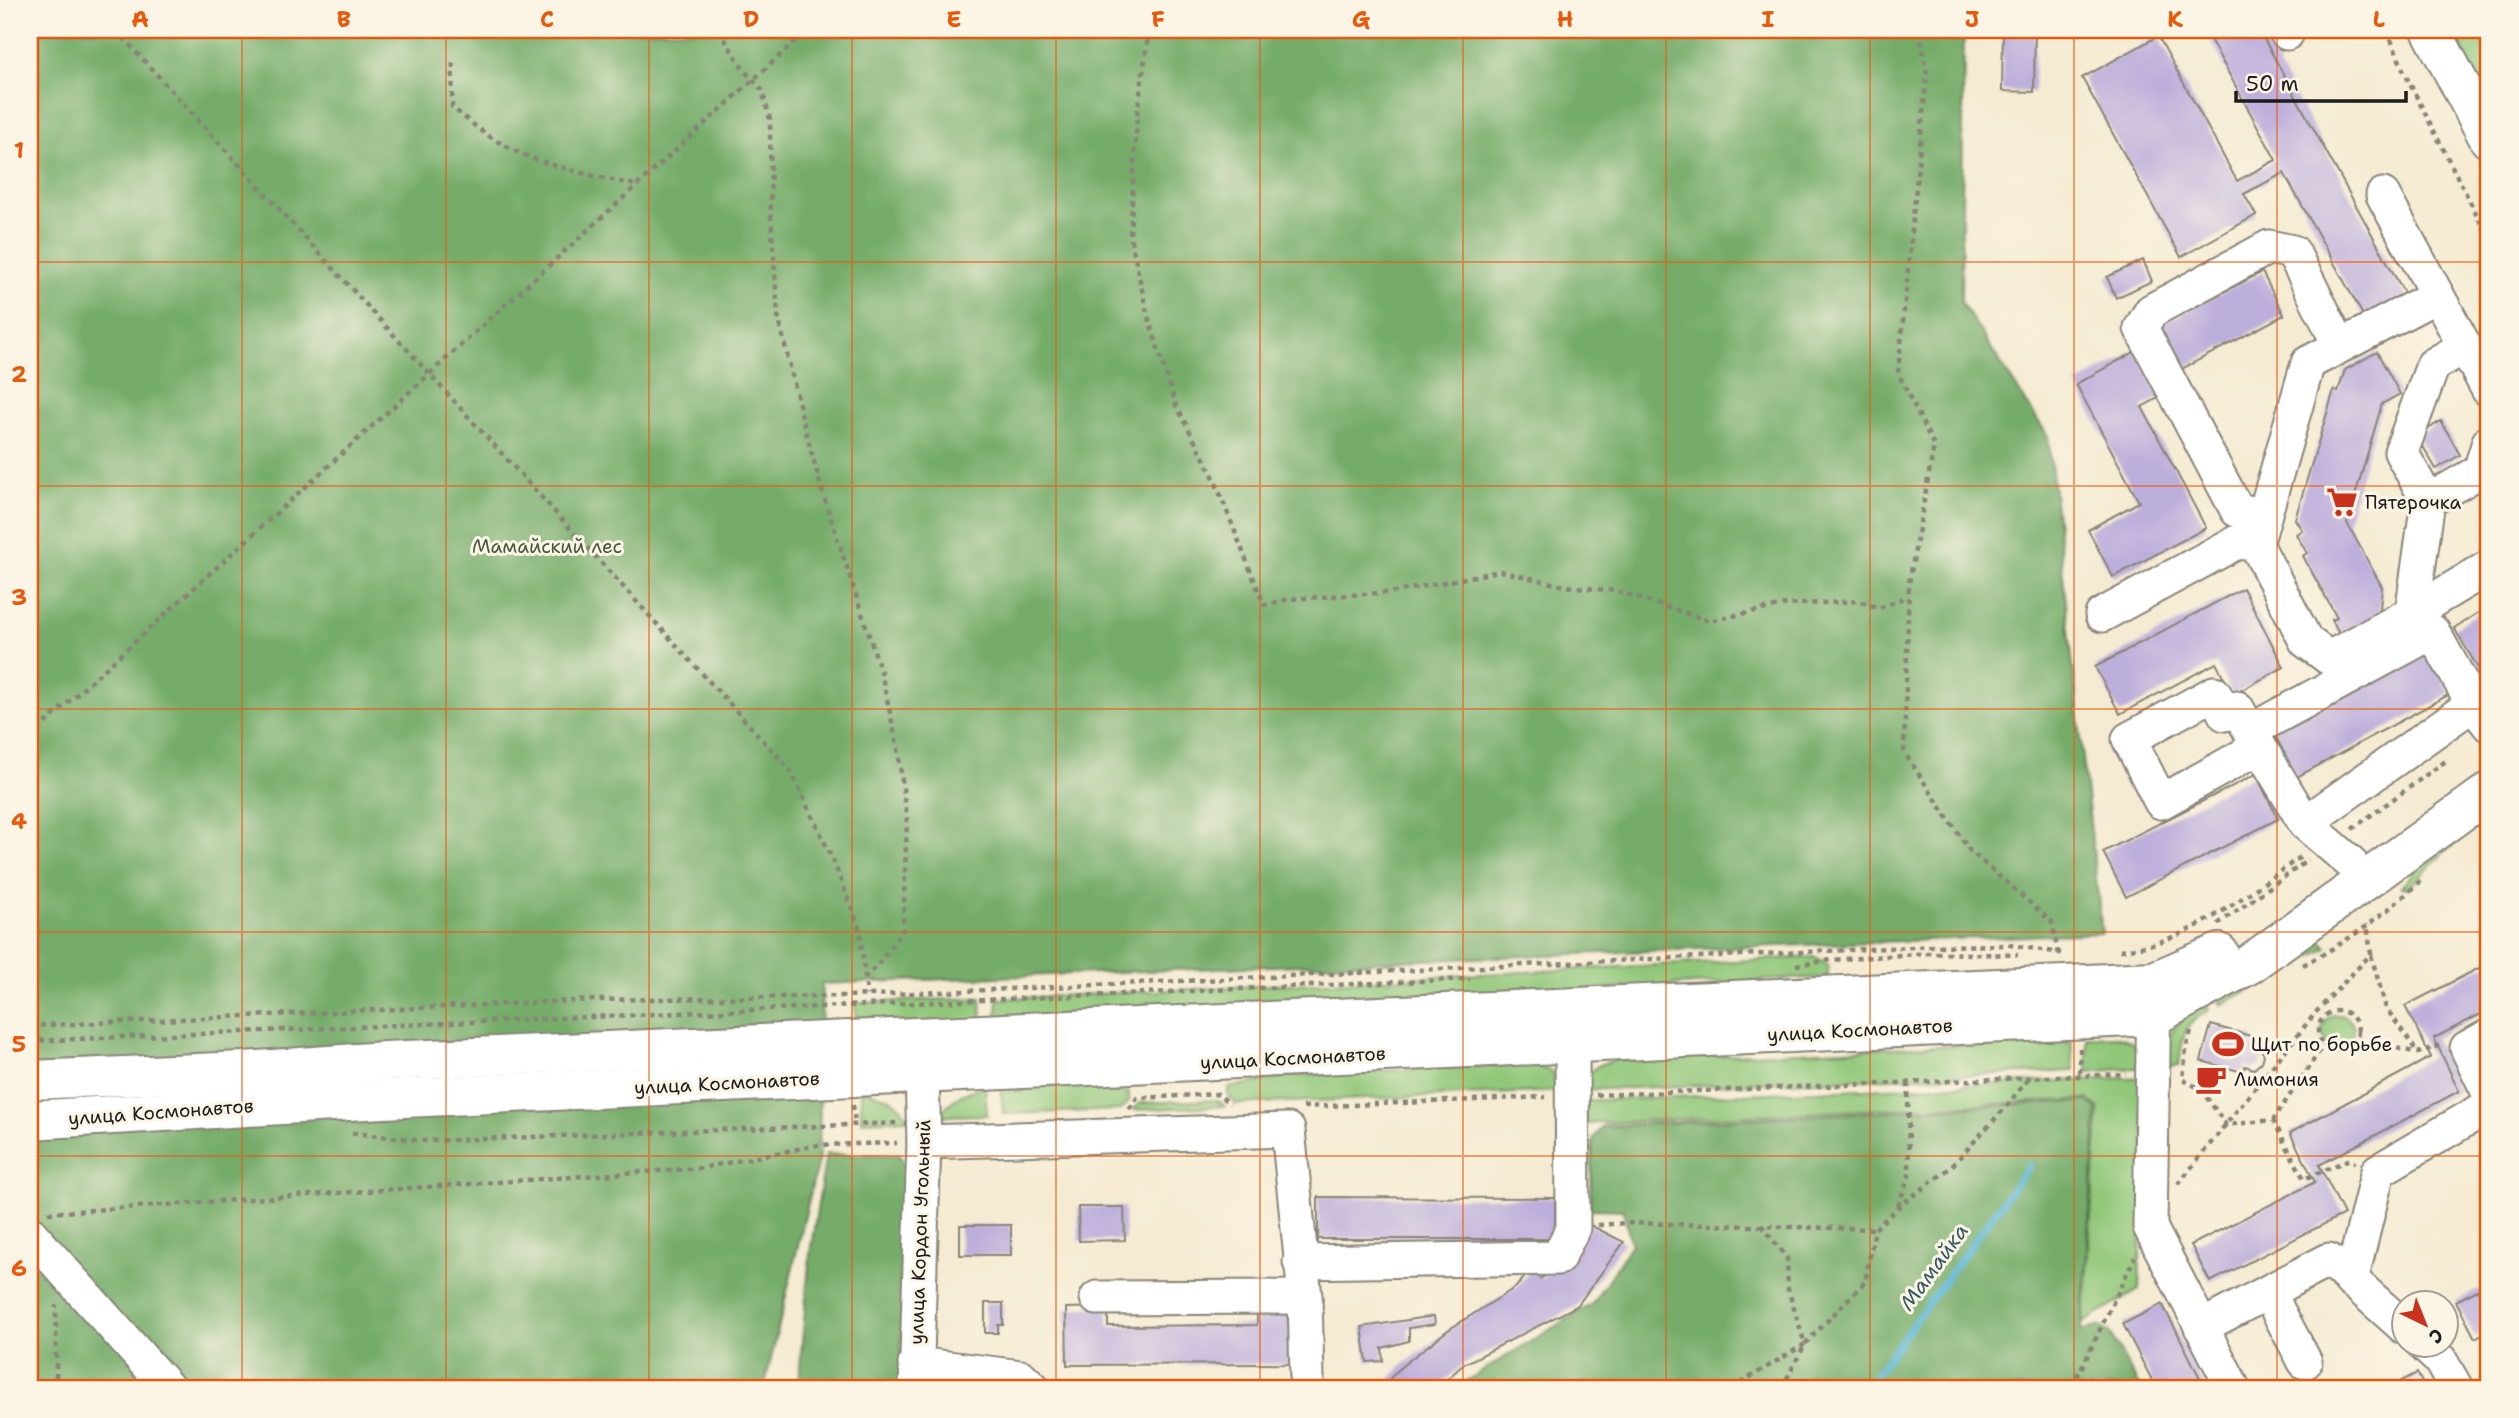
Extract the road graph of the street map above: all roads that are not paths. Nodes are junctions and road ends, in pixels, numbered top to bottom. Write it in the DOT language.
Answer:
graph roads {
  1 [pos="2431,30"];
  2 [pos="2489,139"];
  3 [pos="2383,195"];
  4 [pos="2436,296"];
  5 [pos="2340,346"];
  6 [pos="2463,347"];
  7 [pos="2489,391"];
  8 [pos="2487,466"];
  9 [pos="2428,501"];
  10 [pos="2260,530"];
  11 [pos="2489,566"];
  12 [pos="2412,613"];
  13 [pos="2102,615"];
  14 [pos="2481,715"];
  15 [pos="2473,757"];
  16 [pos="2485,804"];
  17 [pos="2327,843"];
  18 [pos="2154,999"];
  19 [pos="2078,1002"];
  20 [pos="2478,1042"];
  21 [pos="1572,1045"];
  22 [pos="922,1075"];
  23 [pos="30,1080"];
  24 [pos="2489,1093"];
  25 [pos="2489,1107"];
  26 [pos="30,1121"];
  27 [pos="924,1142"];
  28 [pos="37,1223"];
  29 [pos="1300,1262"];
  30 [pos="2351,1281"];
  31 [pos="2268,1292"];
  32 [pos="1305,1297"];
  33 [pos="1097,1298"];
  34 [pos="2390,1316"];
  35 [pos="2201,1327"];
  36 [pos="2438,1358"];
  37 [pos="2305,1362"];
  38 [pos="916,1376"];
  39 [pos="168,1388"];
  40 [pos="1033,1388"];
  41 [pos="1305,1388"];
  42 [pos="2233,1388"];
  43 [pos="2456,1388"];
  1 -- 2 [label="main road"];
  3 -- 4 [label="street"];
  4 -- 5 [label="street"];
  4 -- 6 [label="street"];
  5 -- 10 [label="street"];
  5 -- 10 [label="street"];
  6 -- 7 [label="street"];
  6 -- 9 [label="street"];
  8 -- 9 [label="street"];
  9 -- 12 [label="street"];
  10 -- 12 [label="street"];
  10 -- 13 [label="street"];
  11 -- 12 [label="street"];
  14 -- 17 [label="street"];
  14 -- 17 [label="street"];
  15 -- 17 [label="main road, улица Космонавтов"];
  16 -- 18 [label="main road, улица Космонавтов"];
  17 -- 18 [label="main road, улица Космонавтов"];
  18 -- 19 [label="main road, улица Космонавтов"];
  18 -- 35 [label="street"];
  19 -- 21 [label="main road, улица Космонавтов"];
  19 -- 23 [label="main road, улица Космонавтов"];
  20 -- 24 [label="street"];
  21 -- 22 [label="main road, улица Космонавтов"];
  21 -- 29 [label="street"];
  22 -- 26 [label="main road, улица Космонавтов"];
  22 -- 27 [label="street, улица Кордон Угольный"];
  25 -- 30 [label="street"];
  27 -- 29 [label="street"];
  27 -- 38 [label="street, улица Кордон Угольный"];
  28 -- 39 [label="street"];
  29 -- 32 [label="street"];
  30 -- 31 [label="street"];
  30 -- 34 [label="street"];
  31 -- 35 [label="street"];
  31 -- 37 [label="street"];
  32 -- 33 [label="street"];
  32 -- 41 [label="street"];
  35 -- 42 [label="street"];
  36 -- 43 [label="street"];
  38 -- 40 [label="street"];
}
